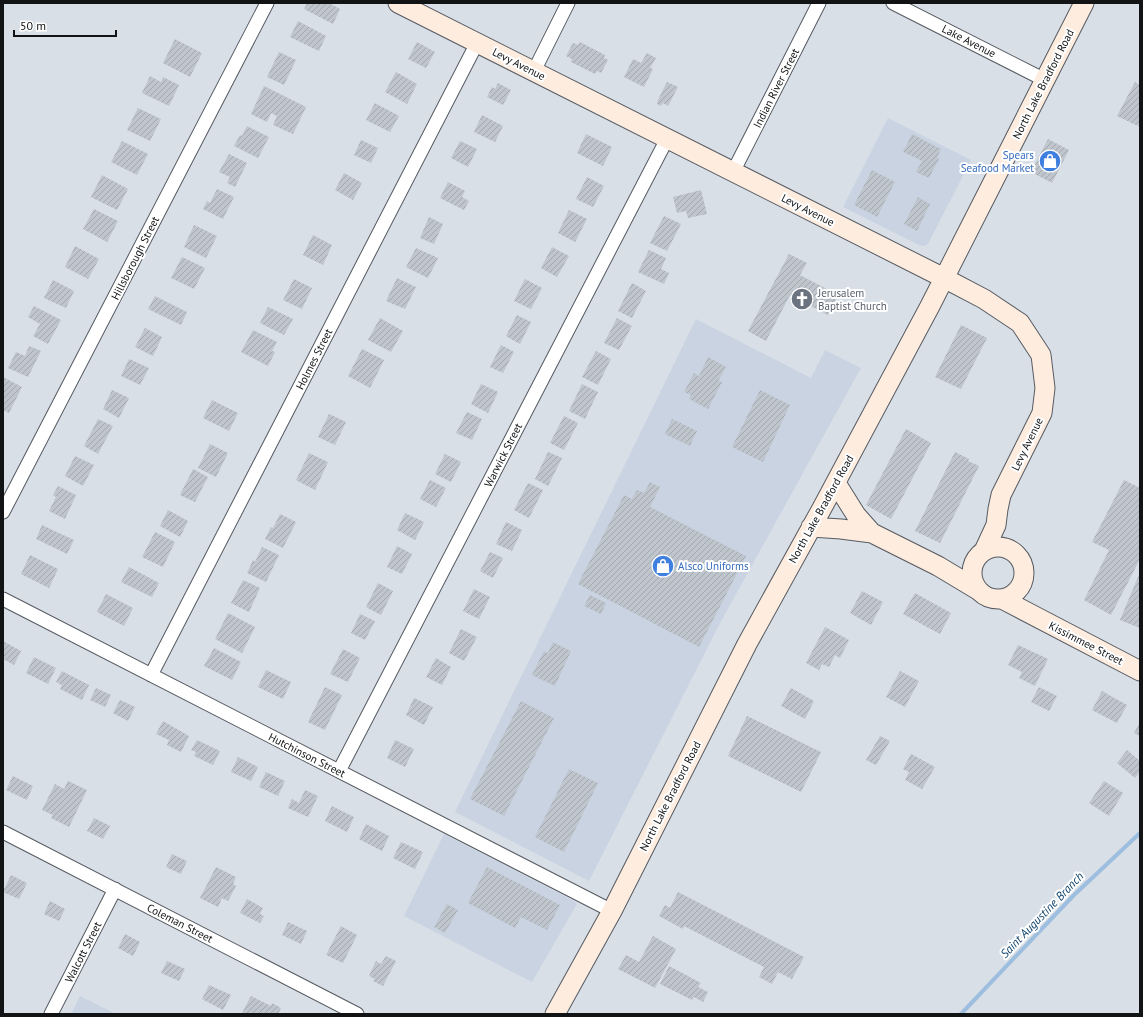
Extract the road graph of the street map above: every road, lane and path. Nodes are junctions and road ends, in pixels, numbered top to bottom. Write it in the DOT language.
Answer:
graph roads {
  1 [pos="267,3"];
  2 [pos="398,3"];
  3 [pos="568,3"];
  4 [pos="819,3"];
  5 [pos="893,3"];
  6 [pos="1084,3"];
  7 [pos="477,43"];
  8 [pos="534,71"];
  9 [pos="1045,80"];
  10 [pos="667,139"];
  11 [pos="733,172"];
  12 [pos="944,278"];
  13 [pos="836,483"];
  14 [pos="3,512"];
  15 [pos="996,525"];
  16 [pos="811,527"];
  17 [pos="872,533"];
  18 [pos="1010,550"];
  19 [pos="981,554"];
  20 [pos="938,566"];
  21 [pos="1022,582"];
  22 [pos="978,590"];
  23 [pos="3,599"];
  24 [pos="1002,599"];
  25 [pos="1033,616"];
  26 [pos="1140,671"];
  27 [pos="151,675"];
  28 [pos="339,771"];
  29 [pos="3,832"];
  30 [pos="115,889"];
  31 [pos="612,911"];
  32 [pos="51,1014"];
  33 [pos="357,1014"];
  34 [pos="555,1014"];
  1 -- 14 [label="street, Hillsborough Street"];
  2 -- 7 [label="street, Levy Avenue"];
  3 -- 8 [label="street"];
  4 -- 11 [label="street, Indian River Street"];
  5 -- 9 [label="street, Lake Avenue"];
  6 -- 9 [label="street, North Lake Bradford Road"];
  7 -- 8 [label="street, Levy Avenue"];
  7 -- 27 [label="street, Holmes Street"];
  8 -- 10 [label="street, Levy Avenue"];
  9 -- 12 [label="street, North Lake Bradford Road"];
  10 -- 11 [label="street, Levy Avenue"];
  10 -- 28 [label="street, Warwick Street"];
  11 -- 12 [label="street, Levy Avenue"];
  12 -- 13 [label="street, North Lake Bradford Road"];
  12 -- 15 [label="street, Levy Avenue"];
  13 -- 16 [label="street, North Lake Bradford Road"];
  13 -- 17 [label="street"];
  15 -- 18 [label="street"];
  15 -- 19 [label="street, Levy Avenue"];
  16 -- 17 [label="street"];
  16 -- 31 [label="street, North Lake Bradford Road"];
  17 -- 20 [label="street"];
  18 -- 19 [label="street"];
  18 -- 21 [label="street"];
  19 -- 20 [label="street"];
  19 -- 22 [label="street"];
  20 -- 22 [label="street"];
  21 -- 24 [label="street"];
  21 -- 25 [label="street"];
  22 -- 24 [label="street"];
  23 -- 27 [label="street, Hutchinson Street"];
  24 -- 25 [label="street, Kissimmee Street"];
  25 -- 26 [label="street, Kissimmee Street"];
  27 -- 28 [label="street, Hutchinson Street"];
  28 -- 31 [label="street, Hutchinson Street"];
  29 -- 30 [label="street, Coleman Street"];
  30 -- 32 [label="street, Walcott Street"];
  30 -- 33 [label="street, Coleman Street"];
  31 -- 34 [label="street, North Lake Bradford Road"];
}
